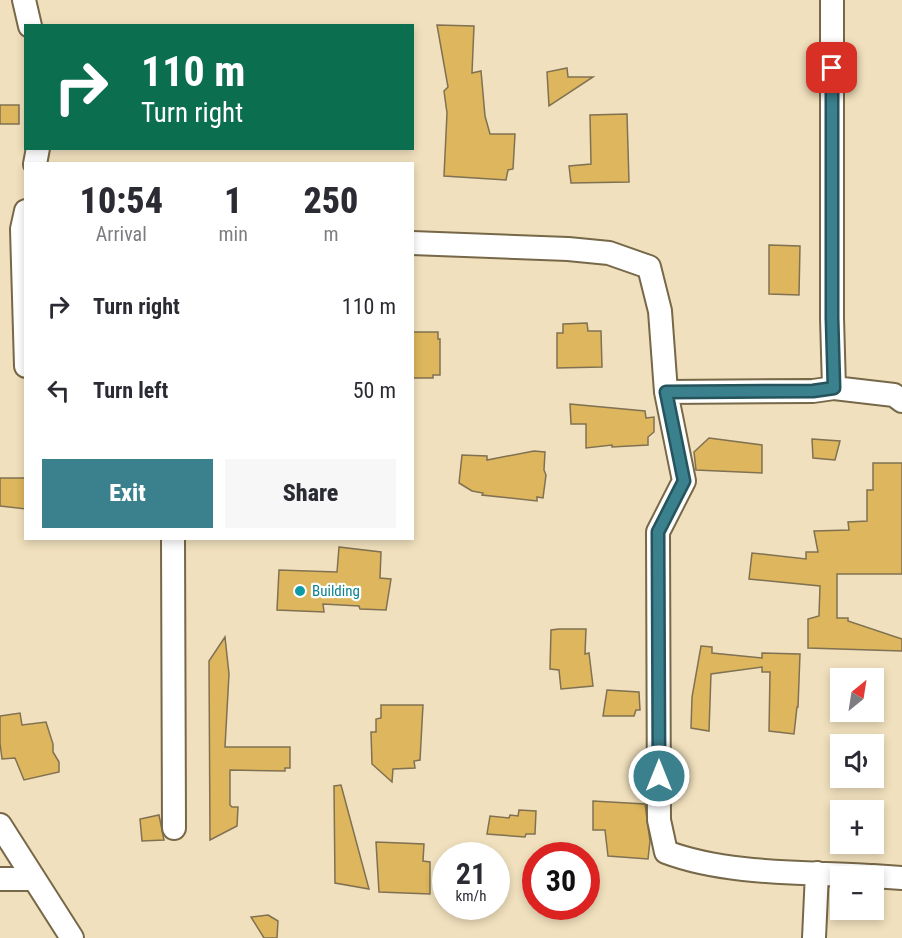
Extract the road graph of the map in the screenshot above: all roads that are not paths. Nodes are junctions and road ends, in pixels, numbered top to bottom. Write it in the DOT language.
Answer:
graph roads {
  1 [pos="24,0"];
  2 [pos="832,0"];
  3 [pos="30,24"];
  4 [pos="414,243"];
  5 [pos="834,388"];
  6 [pos="666,392"];
  7 [pos="902,401"];
  8 [pos="173,540"];
  9 [pos="0,825"];
  10 [pos="174,828"];
  11 [pos="817,873"];
  12 [pos="830,874"];
  13 [pos="884,877"];
  14 [pos="902,878"];
  15 [pos="0,879"];
  16 [pos="34,879"];
  17 [pos="72,938"];
  18 [pos="814,938"];
  1 -- 3 [label="street"];
  2 -- 5 [label="street"];
  4 -- 6 [label="street"];
  5 -- 6 [label="street"];
  5 -- 7 [label="street"];
  6 -- 11 [label="street"];
  8 -- 10 [label="street"];
  9 -- 16 [label="street"];
  11 -- 12 [label="street"];
  11 -- 18 [label="street"];
  13 -- 14 [label="street"];
  15 -- 16 [label="street"];
  16 -- 17 [label="street"];
}
